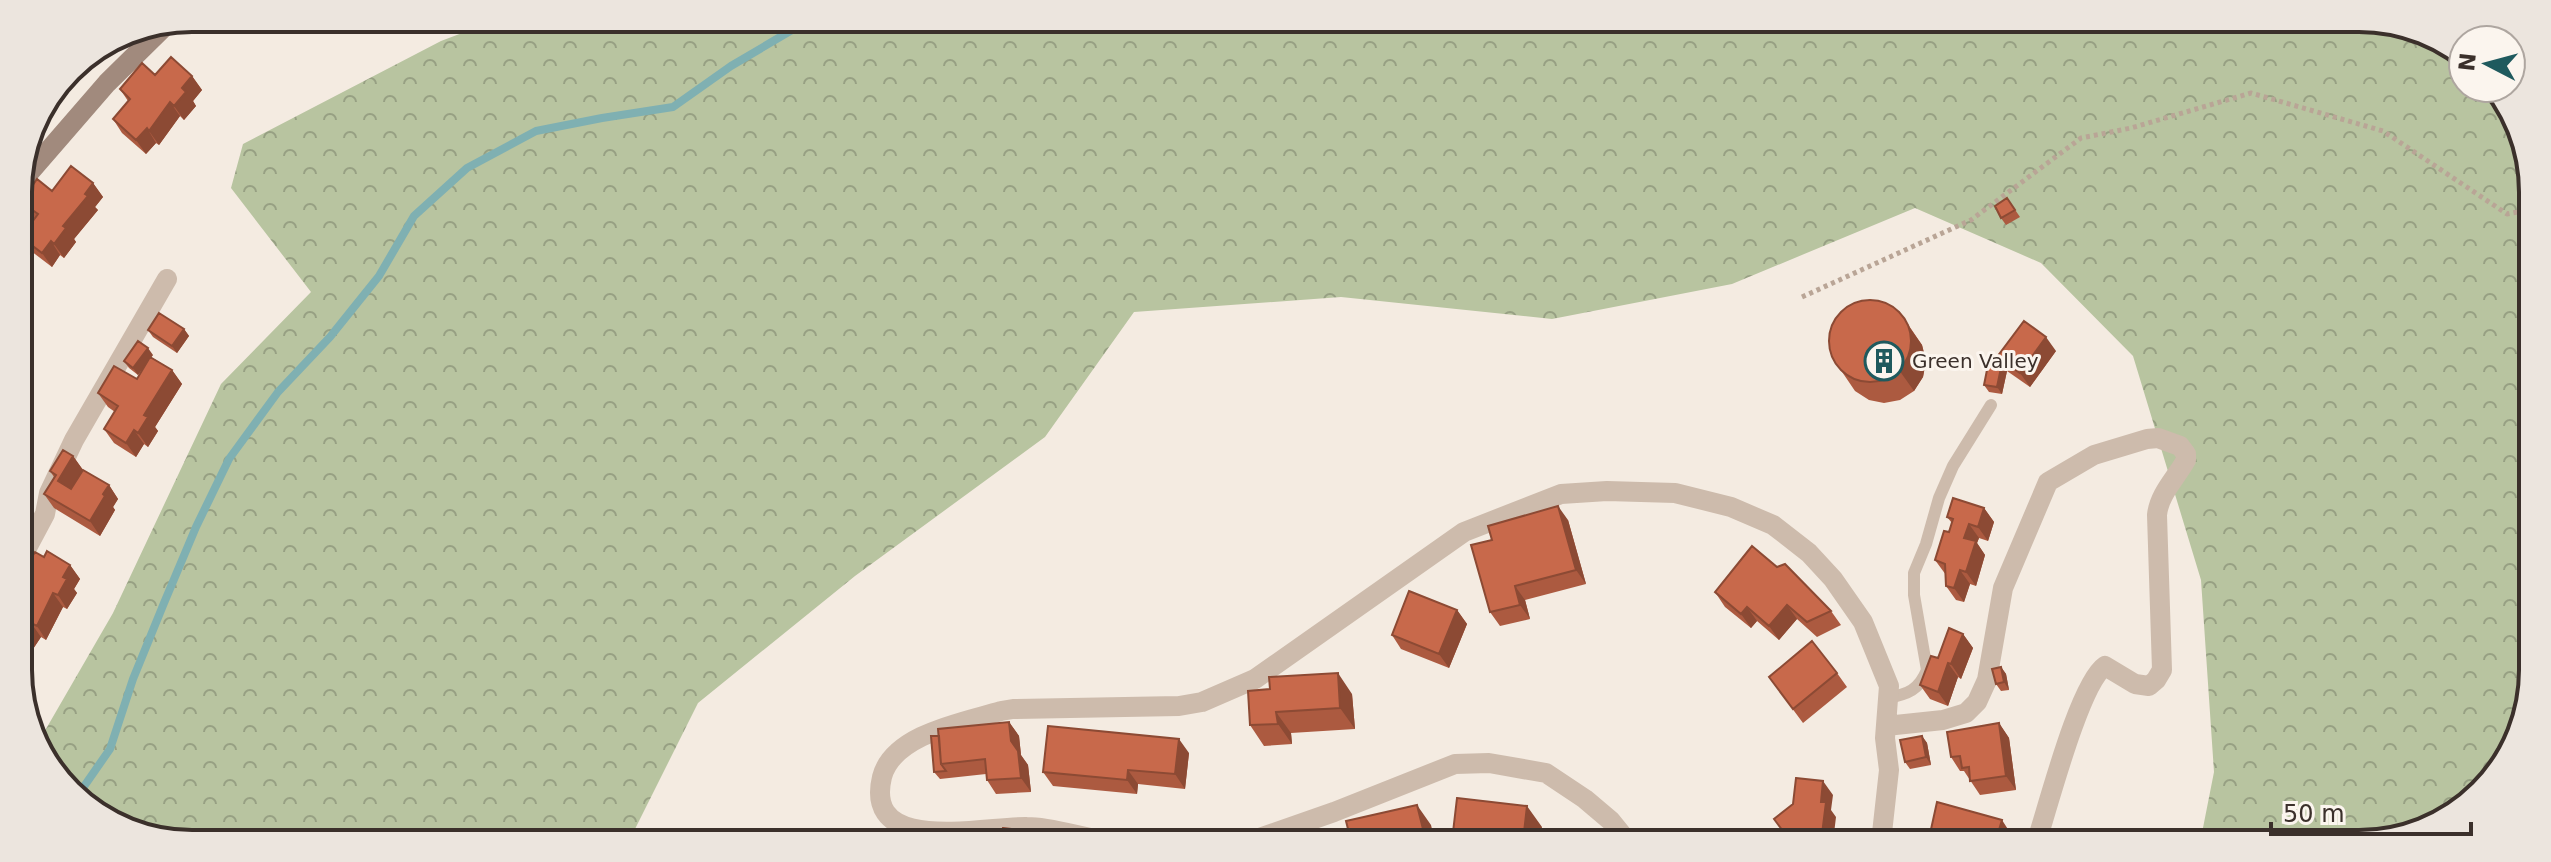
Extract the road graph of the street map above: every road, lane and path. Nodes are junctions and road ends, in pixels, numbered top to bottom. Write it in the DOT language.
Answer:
graph roads {
  1 [pos="155,36"];
  2 [pos="34,168"];
  3 [pos="2519,212"];
  4 [pos="167,279"];
  5 [pos="1802,297"];
  6 [pos="1991,405"];
  7 [pos="32,538"];
  8 [pos="1888,698"];
  9 [pos="1886,726"];
  10 [pos="920,830"];
  11 [pos="980,830"];
  12 [pos="1045,830"];
  13 [pos="1282,830"];
  14 [pos="1618,830"];
  15 [pos="1882,830"];
  16 [pos="2040,830"];
  1 -- 2 [label="main road"];
  3 -- 5 [label="path"];
  4 -- 7 [label="street"];
  6 -- 8 [label="lane"];
  8 -- 9 [label="street"];
  8 -- 10 [label="street"];
  9 -- 15 [label="street"];
  9 -- 16 [label="street"];
  11 -- 12 [label="street"];
  13 -- 14 [label="street"];
}
